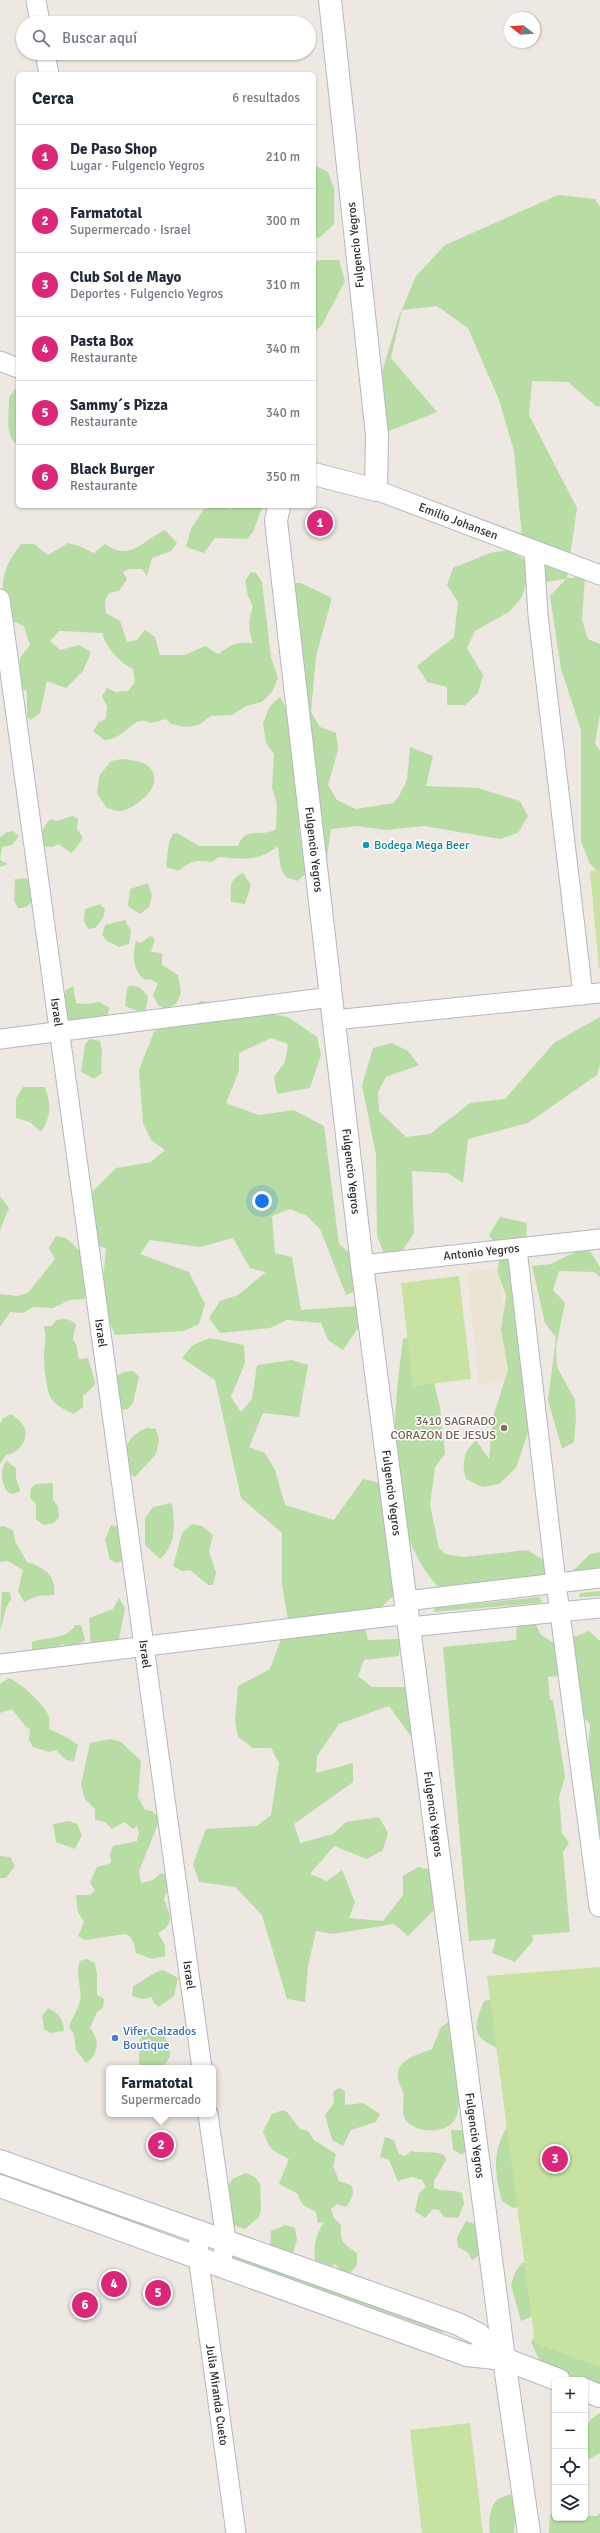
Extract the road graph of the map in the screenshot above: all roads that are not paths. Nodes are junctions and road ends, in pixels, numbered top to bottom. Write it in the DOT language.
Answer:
graph roads {
  1 [pos="36,0"];
  2 [pos="330,0"];
  3 [pos="39,16"];
  4 [pos="46,60"];
  5 [pos="49,72"];
  6 [pos="0,361"];
  7 [pos="16,367"];
  8 [pos="316,475"];
  9 [pos="376,490"];
  10 [pos="279,508"];
  11 [pos="534,551"];
  12 [pos="600,574"];
  13 [pos="0,606"];
  14 [pos="591,994"];
  15 [pos="331,997"];
  16 [pos="334,1020"];
  17 [pos="59,1030"];
  18 [pos="0,1039"];
  19 [pos="600,1239"];
  20 [pos="517,1249"];
  21 [pos="362,1265"];
  22 [pos="600,1578"];
  23 [pos="556,1583"];
  24 [pos="600,1608"];
  25 [pos="560,1613"];
  26 [pos="408,1614"];
  27 [pos="142,1646"];
  28 [pos="0,1664"];
  29 [pos="599,1907"];
  30 [pos="202,2065"];
  31 [pos="208,2117"];
  32 [pos="0,2161"];
  33 [pos="0,2186"];
  34 [pos="199,2230"];
  35 [pos="226,2240"];
  36 [pos="198,2256"];
  37 [pos="221,2264"];
  38 [pos="504,2359"];
  39 [pos="552,2377"];
  40 [pos="588,2391"];
  41 [pos="600,2396"];
  42 [pos="236,2533"];
  43 [pos="529,2533"];
  1 -- 3 [label="street"];
  2 -- 9 [label="street, Fulgencio Yegros"];
  4 -- 5 [label="street"];
  6 -- 7 [label="street"];
  8 -- 9 [label="street, Emilio Johansen"];
  9 -- 11 [label="street, Emilio Johansen"];
  10 -- 15 [label="street, Fulgencio Yegros"];
  11 -- 12 [label="street, Emilio Johansen"];
  11 -- 14 [label="street"];
  13 -- 17 [label="street, Israel"];
  14 -- 16 [label="street"];
  15 -- 16 [label="street, Fulgencio Yegros"];
  15 -- 17 [label="street"];
  16 -- 21 [label="street, Fulgencio Yegros"];
  17 -- 18 [label="street"];
  17 -- 27 [label="street, Israel"];
  19 -- 20 [label="street, Antonio Yegros"];
  20 -- 21 [label="street, Antonio Yegros"];
  20 -- 23 [label="street"];
  21 -- 26 [label="street, Fulgencio Yegros"];
  22 -- 23 [label="street"];
  23 -- 25 [label="street"];
  23 -- 26 [label="street"];
  24 -- 25 [label="street"];
  25 -- 26 [label="street"];
  25 -- 29 [label="street"];
  26 -- 27 [label="street"];
  26 -- 38 [label="street, Fulgencio Yegros"];
  27 -- 28 [label="street"];
  27 -- 30 [label="street, Israel"];
  31 -- 35 [label="street"];
  32 -- 34 [label="street"];
  33 -- 36 [label="street"];
  34 -- 35 [label="street"];
  34 -- 36 [label="street, Julia Miranda Cueto"];
  35 -- 37 [label="street"];
  35 -- 38 [label="street"];
  36 -- 37 [label="street"];
  36 -- 42 [label="street, Julia Miranda Cueto"];
  37 -- 38 [label="street"];
  38 -- 39 [label="street"];
  38 -- 43 [label="street, Fulgencio Yegros"];
  40 -- 41 [label="street"];
}
